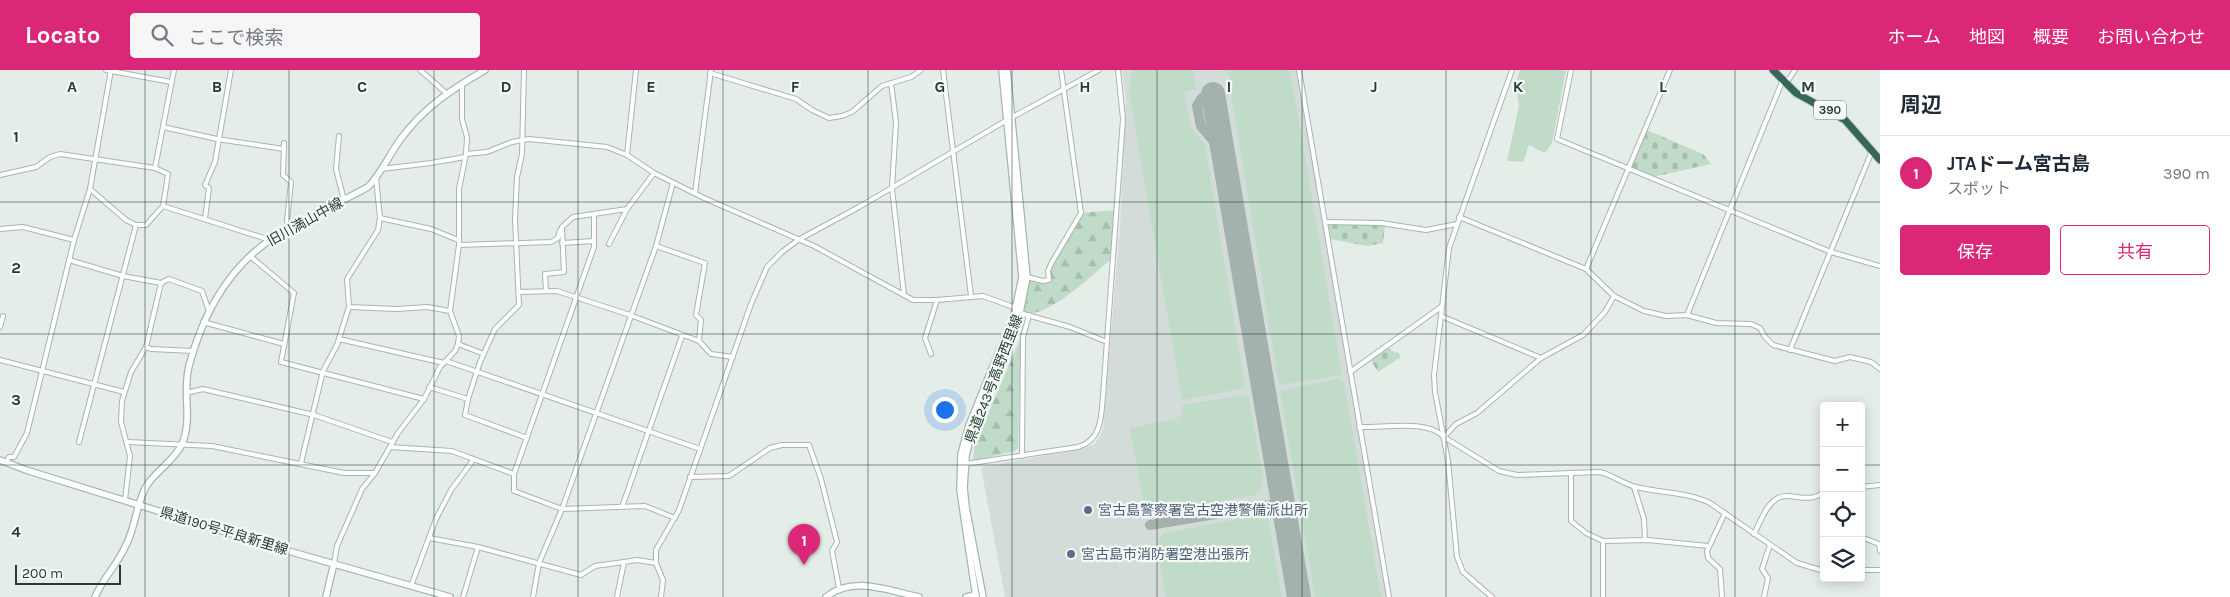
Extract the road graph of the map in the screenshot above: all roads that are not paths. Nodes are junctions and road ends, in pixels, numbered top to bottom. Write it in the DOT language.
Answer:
graph roads {
  1 [pos="174,70"];
  2 [pos="231,70"];
  3 [pos="420,70"];
  4 [pos="485,70"];
  5 [pos="524,70"];
  6 [pos="636,70"];
  7 [pos="921,70"];
  8 [pos="943,70"];
  9 [pos="1002,70"];
  10 [pos="1008,70"];
  11 [pos="1061,70"];
  12 [pos="1099,70"];
  13 [pos="1118,70"];
  14 [pos="1299,70"];
  15 [pos="1512,70"];
  16 [pos="1571,70"];
  17 [pos="1670,70"];
  18 [pos="1772,70"];
  19 [pos="1795,70"];
  20 [pos="109,71"];
  21 [pos="710,72"];
  22 [pos="171,82"];
  23 [pos="1782,82"];
  24 [pos="891,83"];
  25 [pos="462,84"];
  26 [pos="1062,90"];
  27 [pos="446,93"];
  28 [pos="1009,119"];
  29 [pos="163,127"];
  30 [pos="339,136"];
  31 [pos="217,139"];
  32 [pos="522,139"];
  33 [pos="284,142"];
  34 [pos="284,149"];
  35 [pos="1872,150"];
  36 [pos="952,153"];
  37 [pos="466,155"];
  38 [pos="627,155"];
  39 [pos="96,159"];
  40 [pos="1880,160"];
  41 [pos="155,168"];
  42 [pos="381,169"];
  43 [pos="1629,169"];
  44 [pos="654,173"];
  45 [pos="0,176"];
  46 [pos="376,178"];
  47 [pos="673,183"];
  48 [pos="892,188"];
  49 [pos="90,189"];
  50 [pos="695,194"];
  51 [pos="344,200"];
  52 [pos="163,206"];
  53 [pos="626,208"];
  54 [pos="1730,210"];
  55 [pos="594,215"];
  56 [pos="1459,217"];
  57 [pos="205,218"];
  58 [pos="380,218"];
  59 [pos="1325,222"];
  60 [pos="1457,224"];
  61 [pos="136,225"];
  62 [pos="562,227"];
  63 [pos="290,228"];
  64 [pos="0,229"];
  65 [pos="74,240"];
  66 [pos="270,240"];
  67 [pos="798,240"];
  68 [pos="594,241"];
  69 [pos="459,243"];
  70 [pos="516,243"];
  71 [pos="562,243"];
  72 [pos="609,244"];
  73 [pos="656,246"];
  74 [pos="1830,252"];
  75 [pos="250,256"];
  76 [pos="69,260"];
  77 [pos="1880,266"];
  78 [pos="1586,270"];
  79 [pos="123,276"];
  80 [pos="1027,277"];
  81 [pos="161,283"];
  82 [pos="546,291"];
  83 [pos="519,292"];
  84 [pos="904,295"];
  85 [pos="971,296"];
  86 [pos="1614,296"];
  87 [pos="577,299"];
  88 [pos="938,300"];
  89 [pos="349,307"];
  90 [pos="1441,307"];
  91 [pos="1018,310"];
  92 [pos="209,311"];
  93 [pos="450,311"];
  94 [pos="630,315"];
  95 [pos="1687,315"];
  96 [pos="3,316"];
  97 [pos="1029,316"];
  98 [pos="1441,316"];
  99 [pos="203,322"];
  100 [pos="0,327"];
  101 [pos="682,336"];
  102 [pos="340,339"];
  103 [pos="699,341"];
  104 [pos="1107,342"];
  105 [pos="284,344"];
  106 [pos="458,344"];
  107 [pos="146,347"];
  108 [pos="1790,350"];
  109 [pos="193,351"];
  110 [pos="484,354"];
  111 [pos="931,354"];
  112 [pos="733,357"];
  113 [pos="1541,358"];
  114 [pos="0,360"];
  115 [pos="445,362"];
  116 [pos="1880,369"];
  117 [pos="43,370"];
  118 [pos="322,371"];
  119 [pos="476,372"];
  120 [pos="1350,372"];
  121 [pos="92,384"];
  122 [pos="429,387"];
  123 [pos="124,392"];
  124 [pos="186,393"];
  125 [pos="542,394"];
  126 [pos="424,399"];
  127 [pos="468,399"];
  128 [pos="596,413"];
  129 [pos="314,415"];
  130 [pos="1359,427"];
  131 [pos="648,431"];
  132 [pos="527,438"];
  133 [pos="1444,438"];
  134 [pos="79,442"];
  135 [pos="128,442"];
  136 [pos="182,444"];
  137 [pos="391,445"];
  138 [pos="700,449"];
  139 [pos="1022,456"];
  140 [pos="474,459"];
  141 [pos="2,462"];
  142 [pos="301,463"];
  143 [pos="965,464"];
  144 [pos="375,473"];
  145 [pos="1571,473"];
  146 [pos="514,474"];
  147 [pos="690,477"];
  148 [pos="1880,485"];
  149 [pos="1634,487"];
  150 [pos="1865,487"];
  151 [pos="1820,495"];
  152 [pos="125,500"];
  153 [pos="139,504"];
  154 [pos="622,507"];
  155 [pos="562,509"];
  156 [pos="1725,513"];
  157 [pos="675,518"];
  158 [pos="1754,534"];
  159 [pos="429,538"];
  160 [pos="1865,539"];
  161 [pos="1645,540"];
  162 [pos="1603,541"];
  163 [pos="1770,545"];
  164 [pos="1708,546"];
  165 [pos="478,547"];
  166 [pos="1880,551"];
  167 [pos="334,562"];
  168 [pos="624,562"];
  169 [pos="539,563"];
  170 [pos="656,564"];
  171 [pos="1820,570"];
  172 [pos="1865,570"];
  173 [pos="1880,570"];
  174 [pos="412,586"];
  175 [pos="839,588"];
  176 [pos="976,596"];
  177 [pos="95,597"];
  178 [pos="326,597"];
  179 [pos="450,597"];
  180 [pos="463,597"];
  181 [pos="534,597"];
  182 [pos="617,597"];
  183 [pos="661,597"];
  184 [pos="826,597"];
  185 [pos="919,597"];
  186 [pos="966,597"];
  187 [pos="983,597"];
  188 [pos="1389,597"];
  189 [pos="1492,597"];
  190 [pos="1603,597"];
  191 [pos="1722,597"];
  192 [pos="1764,597"];
  1 -- 22 [label="street"];
  2 -- 31 [label="street"];
  3 -- 27 [label="street"];
  4 -- 25 [label="main road, 旧川満山中線"];
  5 -- 32 [label="street"];
  6 -- 38 [label="street"];
  7 -- 24 [label="street"];
  8 -- 36 [label="street"];
  9 -- 28 [label="main road, 県道243号高野西里線"];
  10 -- 28 [label="main road, 県道243号高野西里線"];
  11 -- 26 [label="street"];
  12 -- 26 [label="street"];
  13 -- 104 [label="street"];
  14 -- 59 [label="street"];
  15 -- 56 [label="street"];
  16 -- 43 [label="street"];
  17 -- 43 [label="street"];
  18 -- 23 [label="highway, 390"];
  19 -- 23 [label="street"];
  20 -- 22 [label="street"];
  20 -- 39 [label="street"];
  21 -- 24 [label="street"];
  21 -- 50 [label="street"];
  22 -- 29 [label="street"];
  23 -- 35 [label="highway, 390"];
  23 -- 54 [label="street"];
  24 -- 48 [label="street"];
  25 -- 27 [label="main road, 旧川満山中線"];
  25 -- 37 [label="street"];
  26 -- 28 [label="street"];
  26 -- 80 [label="street"];
  27 -- 42 [label="main road, 旧川満山中線"];
  28 -- 36 [label="street"];
  28 -- 80 [label="main road, 県道243号高野西里線"];
  28 -- 91 [label="main road, 県道243号高野西里線"];
  29 -- 31 [label="street"];
  29 -- 41 [label="street"];
  30 -- 51 [label="street"];
  31 -- 34 [label="street"];
  31 -- 57 [label="street"];
  32 -- 37 [label="street"];
  32 -- 38 [label="street"];
  32 -- 70 [label="street"];
  33 -- 34 [label="street"];
  34 -- 63 [label="street"];
  35 -- 40 [label="highway, 390"];
  35 -- 74 [label="street"];
  36 -- 48 [label="street"];
  36 -- 85 [label="street"];
  37 -- 42 [label="street"];
  37 -- 69 [label="street"];
  38 -- 44 [label="street"];
  39 -- 41 [label="street"];
  39 -- 45 [label="street"];
  39 -- 49 [label="street"];
  41 -- 52 [label="street"];
  42 -- 46 [label="main road, 旧川満山中線"];
  43 -- 54 [label="street"];
  43 -- 78 [label="street"];
  44 -- 47 [label="street"];
  44 -- 53 [label="street"];
  46 -- 51 [label="main road, 旧川満山中線"];
  46 -- 58 [label="street"];
  47 -- 50 [label="street"];
  47 -- 73 [label="street"];
  48 -- 67 [label="street"];
  48 -- 84 [label="street"];
  49 -- 61 [label="street"];
  49 -- 65 [label="street"];
  50 -- 67 [label="street"];
  51 -- 63 [label="main road, 旧川満山中線"];
  52 -- 57 [label="street"];
  52 -- 61 [label="street"];
  53 -- 55 [label="street"];
  53 -- 72 [label="street"];
  54 -- 74 [label="street"];
  54 -- 95 [label="street"];
  55 -- 62 [label="street"];
  55 -- 68 [label="street"];
  56 -- 60 [label="street"];
  56 -- 78 [label="street"];
  57 -- 66 [label="street"];
  58 -- 69 [label="street"];
  58 -- 89 [label="street"];
  59 -- 60 [label="street"];
  59 -- 120 [label="street"];
  60 -- 90 [label="street"];
  61 -- 79 [label="street"];
  62 -- 70 [label="street"];
  62 -- 71 [label="street"];
  63 -- 66 [label="main road, 旧川満山中線"];
  64 -- 65 [label="street"];
  65 -- 76 [label="street"];
  66 -- 75 [label="main road, 旧川満山中線"];
  67 -- 84 [label="street"];
  67 -- 112 [label="street"];
  68 -- 71 [label="street"];
  68 -- 87 [label="street"];
  69 -- 70 [label="street"];
  69 -- 93 [label="street"];
  70 -- 83 [label="street"];
  71 -- 82 [label="street"];
  73 -- 94 [label="street"];
  73 -- 103 [label="street"];
  74 -- 77 [label="street"];
  74 -- 108 [label="street"];
  75 -- 92 [label="main road, 旧川満山中線"];
  75 -- 105 [label="street"];
  76 -- 79 [label="street"];
  76 -- 117 [label="street"];
  78 -- 86 [label="street"];
  79 -- 81 [label="street"];
  79 -- 121 [label="street"];
  80 -- 91 [label="main road, 県道243号高野西里線"];
  81 -- 92 [label="street"];
  81 -- 107 [label="street"];
  82 -- 83 [label="street"];
  82 -- 87 [label="street"];
  83 -- 110 [label="street"];
  84 -- 88 [label="street"];
  85 -- 88 [label="street"];
  85 -- 91 [label="street"];
  86 -- 95 [label="street"];
  86 -- 113 [label="street"];
  87 -- 94 [label="street"];
  87 -- 125 [label="street"];
  88 -- 111 [label="street"];
  89 -- 93 [label="street"];
  89 -- 102 [label="street"];
  90 -- 98 [label="street"];
  90 -- 120 [label="street"];
  91 -- 97 [label="street"];
  91 -- 143 [label="main road, 県道243号高野西里線"];
  91 -- 176 [label="main road, 県道243号高野西里線"];
  92 -- 99 [label="main road, 旧川満山中線"];
  93 -- 106 [label="street"];
  94 -- 101 [label="street"];
  94 -- 128 [label="street"];
  95 -- 108 [label="street"];
  96 -- 100 [label="street"];
  97 -- 104 [label="street"];
  97 -- 139 [label="street"];
  98 -- 113 [label="street"];
  98 -- 133 [label="street"];
  99 -- 105 [label="street"];
  99 -- 109 [label="main road, 旧川満山中線"];
  101 -- 103 [label="street"];
  101 -- 131 [label="street"];
  102 -- 115 [label="street"];
  102 -- 118 [label="street"];
  103 -- 112 [label="street"];
  104 -- 139 [label="street"];
  105 -- 118 [label="street"];
  106 -- 110 [label="street"];
  106 -- 115 [label="street"];
  107 -- 109 [label="street"];
  107 -- 123 [label="street"];
  108 -- 116 [label="street"];
  109 -- 124 [label="main road, 旧川満山中線"];
  110 -- 119 [label="street"];
  112 -- 138 [label="street"];
  113 -- 133 [label="street"];
  114 -- 117 [label="street"];
  115 -- 119 [label="street"];
  115 -- 122 [label="street"];
  117 -- 121 [label="street"];
  117 -- 141 [label="street"];
  118 -- 126 [label="street"];
  118 -- 129 [label="street"];
  119 -- 125 [label="street"];
  119 -- 127 [label="street"];
  120 -- 130 [label="street"];
  121 -- 123 [label="street"];
  121 -- 134 [label="street"];
  122 -- 126 [label="street"];
  122 -- 127 [label="street"];
  123 -- 135 [label="street"];
  124 -- 129 [label="street"];
  124 -- 136 [label="main road, 旧川満山中線"];
  125 -- 128 [label="street"];
  125 -- 132 [label="street"];
  126 -- 137 [label="street"];
  127 -- 132 [label="street"];
  128 -- 131 [label="street"];
  128 -- 155 [label="street"];
  129 -- 137 [label="street"];
  129 -- 142 [label="street"];
  130 -- 133 [label="street"];
  130 -- 188 [label="street"];
  131 -- 138 [label="street"];
  131 -- 154 [label="street"];
  132 -- 146 [label="street"];
  133 -- 145 [label="street"];
  133 -- 189 [label="street"];
  135 -- 136 [label="street"];
  135 -- 152 [label="street"];
  136 -- 142 [label="street"];
  136 -- 153 [label="main road, 旧川満山中線"];
  137 -- 140 [label="street"];
  137 -- 144 [label="street"];
  138 -- 147 [label="street"];
  139 -- 143 [label="street"];
  140 -- 146 [label="street"];
  140 -- 159 [label="street"];
  141 -- 152 [label="main road, 県道190号平良新里線"];
  142 -- 144 [label="street"];
  143 -- 187 [label="main road, 県道243号高野西里線"];
  144 -- 167 [label="street"];
  145 -- 149 [label="street"];
  145 -- 162 [label="street"];
  146 -- 155 [label="street"];
  147 -- 157 [label="street"];
  147 -- 175 [label="street"];
  148 -- 150 [label="street"];
  149 -- 156 [label="street"];
  149 -- 161 [label="street"];
  151 -- 158 [label="street"];
  152 -- 153 [label="main road, 県道190号平良新里線"];
  153 -- 167 [label="main road, 県道190号平良新里線"];
  153 -- 177 [label="main road, 旧川満山中線"];
  154 -- 155 [label="street"];
  154 -- 157 [label="street"];
  155 -- 169 [label="street"];
  156 -- 158 [label="street"];
  156 -- 164 [label="street"];
  157 -- 170 [label="street"];
  158 -- 163 [label="street"];
  159 -- 165 [label="street"];
  159 -- 174 [label="street"];
  160 -- 166 [label="street"];
  161 -- 162 [label="street"];
  161 -- 164 [label="street"];
  162 -- 190 [label="street"];
  163 -- 171 [label="street"];
  163 -- 192 [label="street"];
  164 -- 191 [label="street"];
  165 -- 169 [label="street"];
  165 -- 180 [label="street"];
  167 -- 174 [label="main road, 県道190号平良新里線"];
  167 -- 178 [label="main road"];
  168 -- 169 [label="street"];
  168 -- 170 [label="street"];
  168 -- 182 [label="street"];
  169 -- 181 [label="street"];
  170 -- 183 [label="street"];
  172 -- 173 [label="street"];
  174 -- 179 [label="main road, 県道190号平良新里線"];
  175 -- 184 [label="main road"];
  175 -- 185 [label="main road"];
  176 -- 186 [label="main road"];
}
